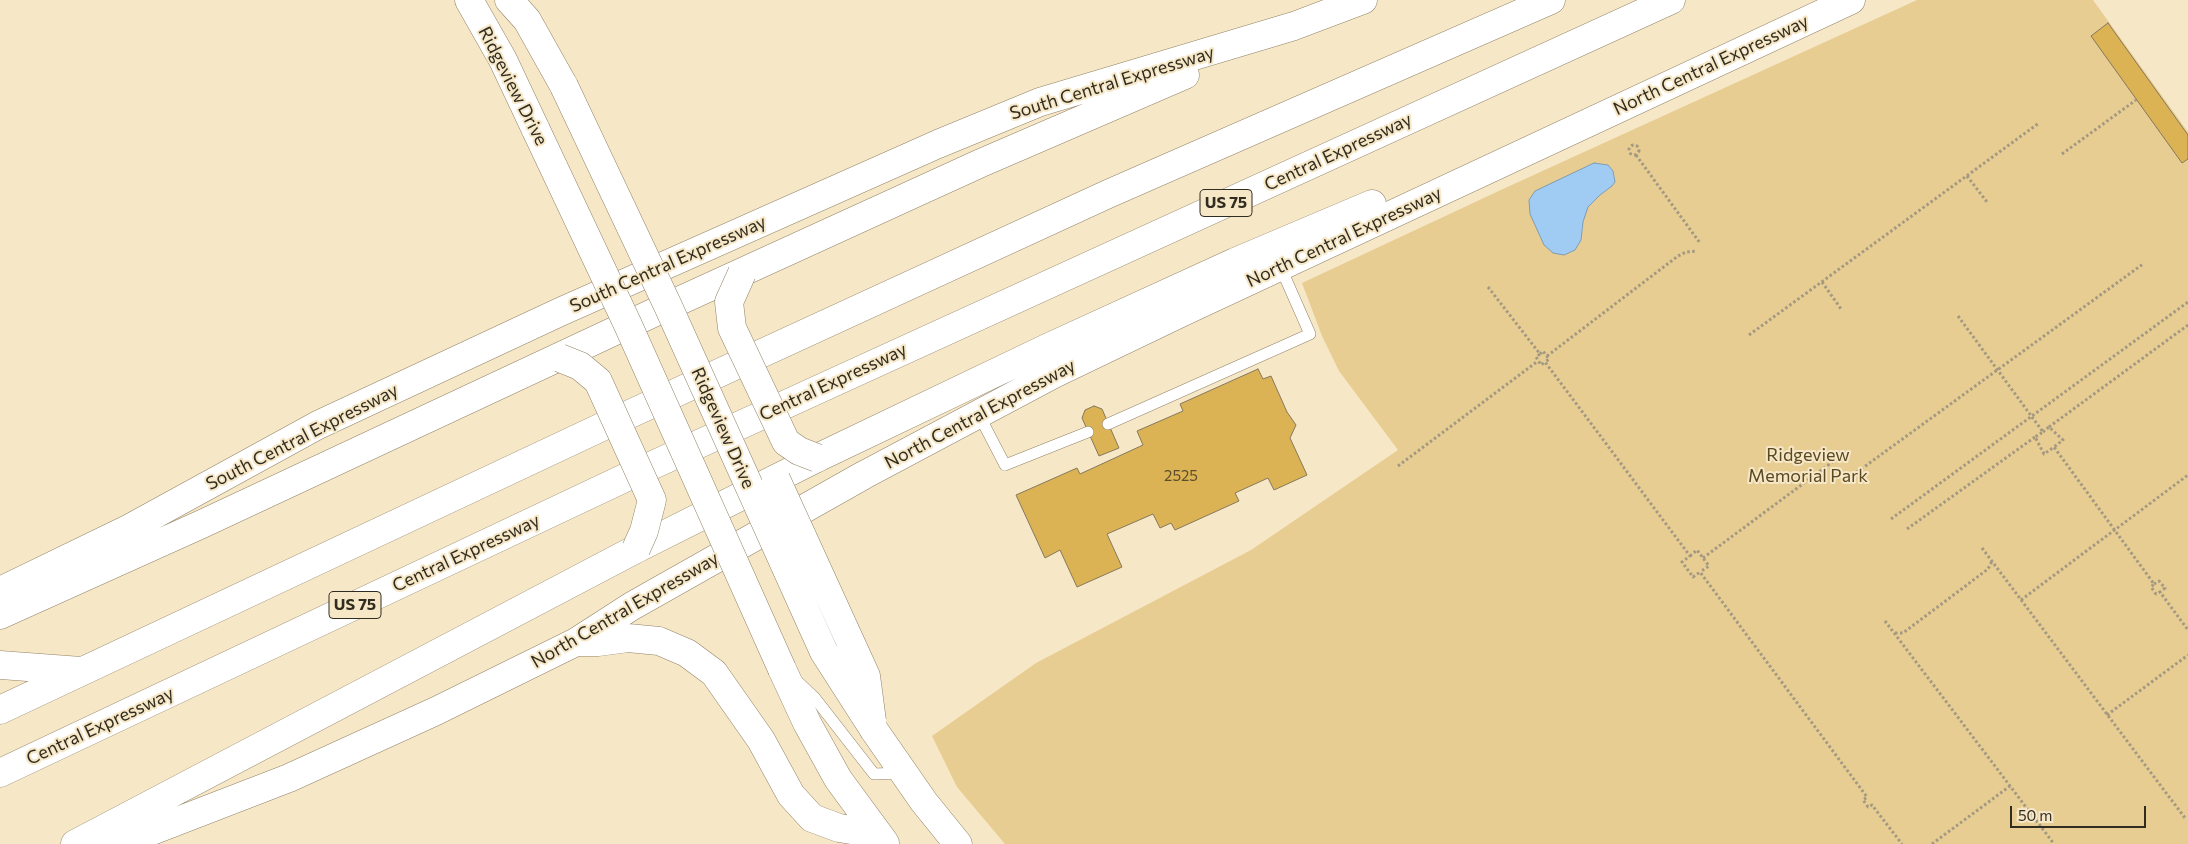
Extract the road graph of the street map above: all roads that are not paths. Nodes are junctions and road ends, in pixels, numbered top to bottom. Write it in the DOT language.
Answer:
graph roads {
  1 [pos="469,0"];
  2 [pos="509,0"];
  3 [pos="1363,0"];
  4 [pos="1518,0"];
  5 [pos="1551,0"];
  6 [pos="1671,0"];
  7 [pos="1851,0"];
  8 [pos="1496,24"];
  9 [pos="1294,26"];
  10 [pos="1561,134"];
  11 [pos="1280,266"];
  12 [pos="742,273"];
  13 [pos="668,306"];
  14 [pos="628,326"];
  15 [pos="560,358"];
  16 [pos="978,415"];
  17 [pos="1108,424"];
  18 [pos="1088,432"];
  19 [pos="817,458"];
  20 [pos="776,480"];
  21 [pos="751,492"];
  22 [pos="711,512"];
  23 [pos="636,548"];
  24 [pos="0,591"];
  25 [pos="0,615"];
  26 [pos="576,642"];
  27 [pos="0,665"];
  28 [pos="782,669"];
  29 [pos="82,671"];
  30 [pos="0,710"];
  31 [pos="874,730"];
  32 [pos="79,738"];
  33 [pos="0,773"];
  34 [pos="903,774"];
  35 [pos="0,778"];
  36 [pos="881,839"];
  37 [pos="75,844"];
  38 [pos="118,844"];
  39 [pos="958,844"];
  1 -- 14 [label="main road, Ridgeview Drive, bridge"];
  2 -- 13 [label="main road, Ridgeview Drive, bridge"];
  3 -- 9 [label="main road, South Central Expressway"];
  4 -- 8 [label="main road"];
  5 -- 8 [label="main road"];
  6 -- 32 [label="main road, Central Expressway / US 75"];
  7 -- 10 [label="main road, North Central Expressway"];
  8 -- 29 [label="main road"];
  9 -- 12 [label="main road"];
  9 -- 24 [label="main road, South Central Expressway"];
  10 -- 11 [label="main road, North Central Expressway"];
  10 -- 19 [label="main road"];
  11 -- 16 [label="main road, North Central Expressway"];
  11 -- 17 [label="lane"];
  12 -- 13 [label="main road"];
  12 -- 19 [label="main road, bridge"];
  13 -- 14 [label="main road"];
  13 -- 21 [label="main road, Ridgeview Drive, bridge"];
  14 -- 15 [label="main road"];
  14 -- 22 [label="main road, Ridgeview Drive, bridge"];
  15 -- 23 [label="main road, bridge"];
  15 -- 25 [label="main road"];
  16 -- 18 [label="lane"];
  16 -- 26 [label="main road, North Central Expressway"];
  19 -- 20 [label="main road"];
  20 -- 21 [label="main road"];
  20 -- 31 [label="main road, bridge"];
  21 -- 22 [label="main road"];
  21 -- 31 [label="main road, Ridgeview Drive, bridge"];
  22 -- 23 [label="main road"];
  22 -- 28 [label="main road, Ridgeview Drive, bridge"];
  23 -- 37 [label="main road"];
  26 -- 36 [label="main road"];
  26 -- 38 [label="main road, North Central Expressway"];
  27 -- 29 [label="main road"];
  28 -- 34 [label="lane"];
  28 -- 36 [label="main road, Ridgeview Drive"];
  29 -- 30 [label="main road"];
  31 -- 34 [label="main road, Ridgeview Drive"];
  32 -- 33 [label="main road, Central Expressway / US 75"];
  32 -- 35 [label="main road"];
  34 -- 39 [label="main road, Ridgeview Drive"];
}
